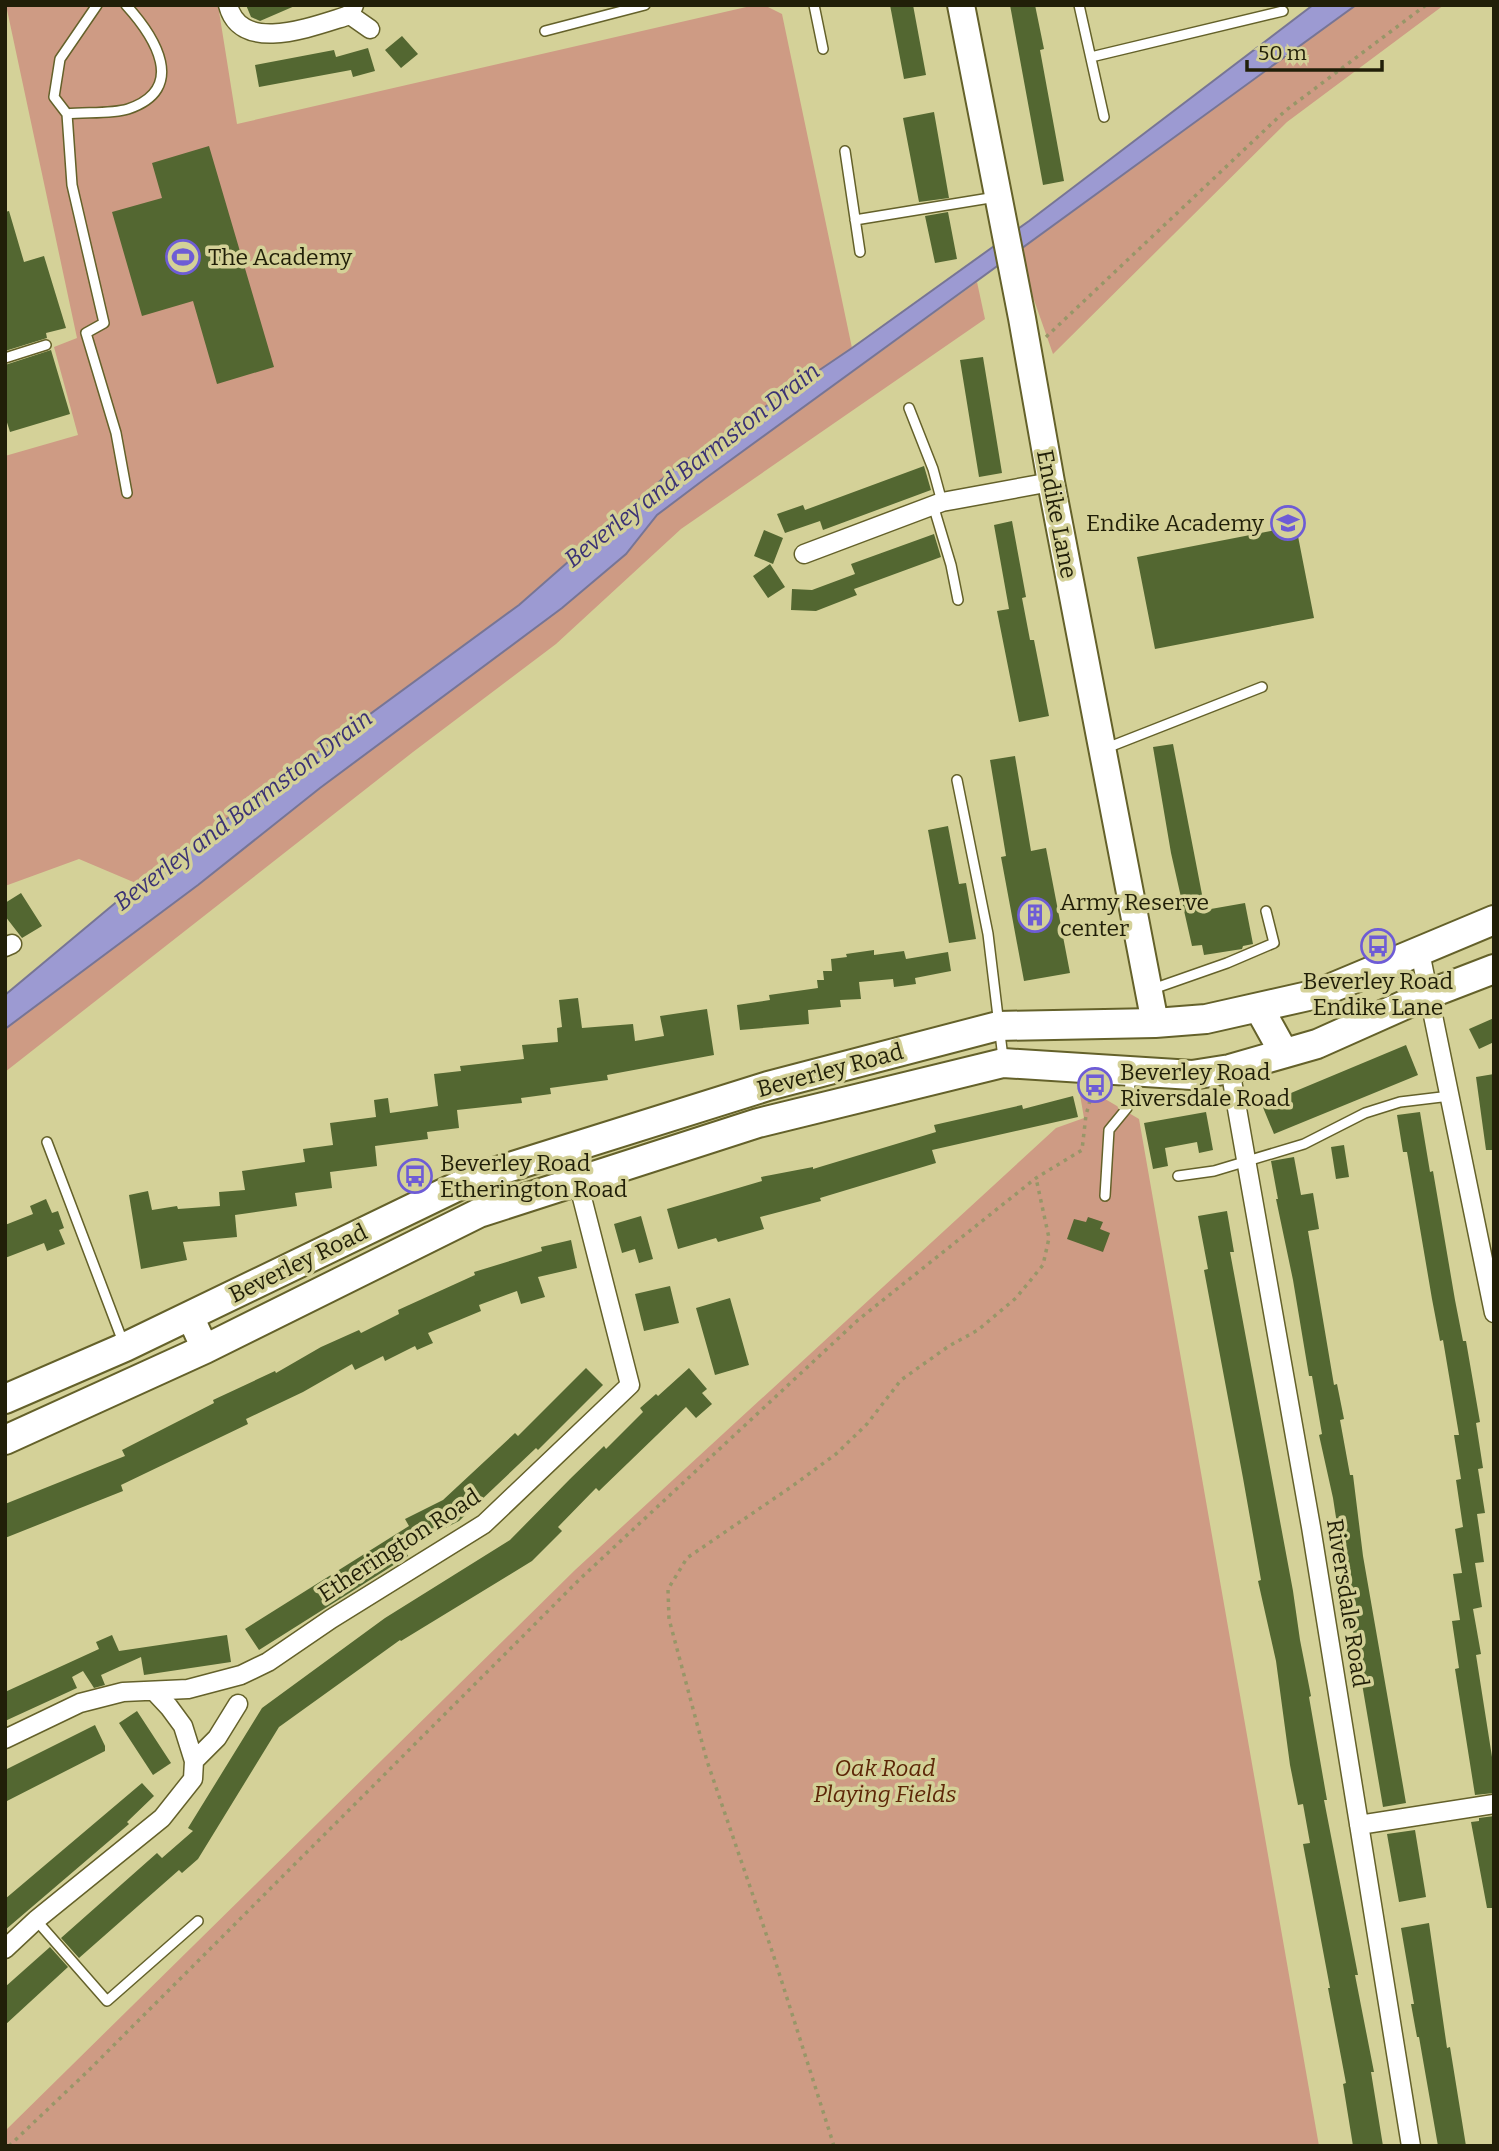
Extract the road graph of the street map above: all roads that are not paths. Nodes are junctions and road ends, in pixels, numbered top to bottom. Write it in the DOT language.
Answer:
graph roads {
  1 [pos="97,5"];
  2 [pos="126,5"];
  3 [pos="228,5"];
  4 [pos="645,5"];
  5 [pos="814,5"];
  6 [pos="961,5"];
  7 [pos="1079,5"];
  8 [pos="352,10"];
  9 [pos="1283,11"];
  10 [pos="370,29"];
  11 [pos="545,31"];
  12 [pos="823,49"];
  13 [pos="1091,57"];
  14 [pos="67,114"];
  15 [pos="1104,117"];
  16 [pos="845,151"];
  17 [pos="998,196"];
  18 [pos="855,220"];
  19 [pos="860,252"];
  20 [pos="46,345"];
  21 [pos="5,358"];
  22 [pos="909,408"];
  23 [pos="1051,482"];
  24 [pos="127,493"];
  25 [pos="937,503"];
  26 [pos="804,554"];
  27 [pos="958,600"];
  28 [pos="1262,687"];
  29 [pos="1102,750"];
  30 [pos="957,780"];
  31 [pos="1266,911"];
  32 [pos="1494,920"];
  33 [pos="1420,952"];
  34 [pos="1494,968"];
  35 [pos="1148,990"];
  36 [pos="1429,994"];
  37 [pos="1259,1008"];
  38 [pos="1155,1023"];
  39 [pos="998,1027"];
  40 [pos="1283,1054"];
  41 [pos="1003,1063"];
  42 [pos="849,1065"];
  43 [pos="1230,1069"];
  44 [pos="1122,1070"];
  45 [pos="1450,1096"];
  46 [pos="857,1098"];
  47 [pos="643,1125"];
  48 [pos="47,1142"];
  49 [pos="653,1157"];
  50 [pos="1246,1161"];
  51 [pos="496,1171"];
  52 [pos="1178,1176"];
  53 [pos="578,1182"];
  54 [pos="1105,1196"];
  55 [pos="508,1204"];
  56 [pos="1494,1313"];
  57 [pos="190,1316"];
  58 [pos="125,1347"];
  59 [pos="205,1349"];
  60 [pos="5,1399"];
  61 [pos="5,1440"];
  62 [pos="188,1689"];
  63 [pos="154,1691"];
  64 [pos="238,1704"];
  65 [pos="183,1726"];
  66 [pos="5,1739"];
  67 [pos="194,1761"];
  68 [pos="1494,1804"];
  69 [pos="1359,1825"];
  70 [pos="36,1920"];
  71 [pos="198,1921"];
  72 [pos="5,1949"];
  73 [pos="1411,2146"];
  1 -- 14 [label="lane"];
  2 -- 14 [label="lane"];
  3 -- 8 [label="street"];
  4 -- 11 [label="lane"];
  5 -- 12 [label="lane"];
  6 -- 17 [label="street, Endike Lane"];
  7 -- 13 [label="lane"];
  8 -- 10 [label="street"];
  9 -- 13 [label="lane"];
  13 -- 15 [label="lane"];
  14 -- 24 [label="lane"];
  16 -- 18 [label="lane"];
  17 -- 18 [label="lane"];
  17 -- 23 [label="street, Endike Lane"];
  18 -- 19 [label="lane"];
  20 -- 21 [label="lane"];
  22 -- 25 [label="lane"];
  23 -- 25 [label="street"];
  23 -- 29 [label="street, Endike Lane"];
  25 -- 26 [label="street"];
  25 -- 27 [label="lane"];
  28 -- 29 [label="lane"];
  29 -- 35 [label="street, Endike Lane"];
  30 -- 39 [label="lane"];
  31 -- 35 [label="lane"];
  32 -- 33 [label="main road, Beverley Road"];
  33 -- 36 [label="street"];
  33 -- 37 [label="main road, Beverley Road"];
  34 -- 36 [label="main road, Beverley Road"];
  35 -- 38 [label="street, Endike Lane"];
  36 -- 40 [label="main road, Beverley Road"];
  36 -- 45 [label="street"];
  37 -- 38 [label="main road, Beverley Road"];
  37 -- 40 [label="main road"];
  38 -- 39 [label="main road, Beverley Road"];
  39 -- 41 [label="lane"];
  39 -- 42 [label="main road, Beverley Road"];
  40 -- 43 [label="main road, Beverley Road"];
  41 -- 44 [label="main road, Beverley Road"];
  41 -- 46 [label="main road, Beverley Road"];
  42 -- 46 [label="main road"];
  42 -- 47 [label="main road, Beverley Road"];
  43 -- 44 [label="main road, Beverley Road"];
  43 -- 50 [label="street, Riversdale Road"];
  44 -- 54 [label="lane"];
  45 -- 50 [label="lane"];
  45 -- 56 [label="street"];
  46 -- 49 [label="main road, Beverley Road"];
  47 -- 49 [label="main road"];
  47 -- 51 [label="main road, Beverley Road"];
  48 -- 58 [label="lane"];
  49 -- 53 [label="main road, Beverley Road"];
  50 -- 52 [label="lane"];
  50 -- 69 [label="street, Riversdale Road"];
  51 -- 55 [label="main road"];
  51 -- 57 [label="main road, Beverley Road"];
  53 -- 55 [label="main road, Beverley Road"];
  53 -- 62 [label="street, Etherington Road"];
  55 -- 59 [label="main road, Beverley Road"];
  57 -- 58 [label="main road, Beverley Road"];
  57 -- 59 [label="street"];
  58 -- 60 [label="main road, Beverley Road"];
  59 -- 61 [label="main road, Beverley Road"];
  62 -- 63 [label="street, Etherington Road"];
  62 -- 65 [label="street"];
  63 -- 65 [label="street"];
  63 -- 66 [label="street, Etherington Road"];
  64 -- 67 [label="street"];
  65 -- 67 [label="street"];
  67 -- 70 [label="street"];
  68 -- 69 [label="street"];
  69 -- 73 [label="street, Riversdale Road"];
  70 -- 71 [label="lane"];
  70 -- 72 [label="street"];
}
